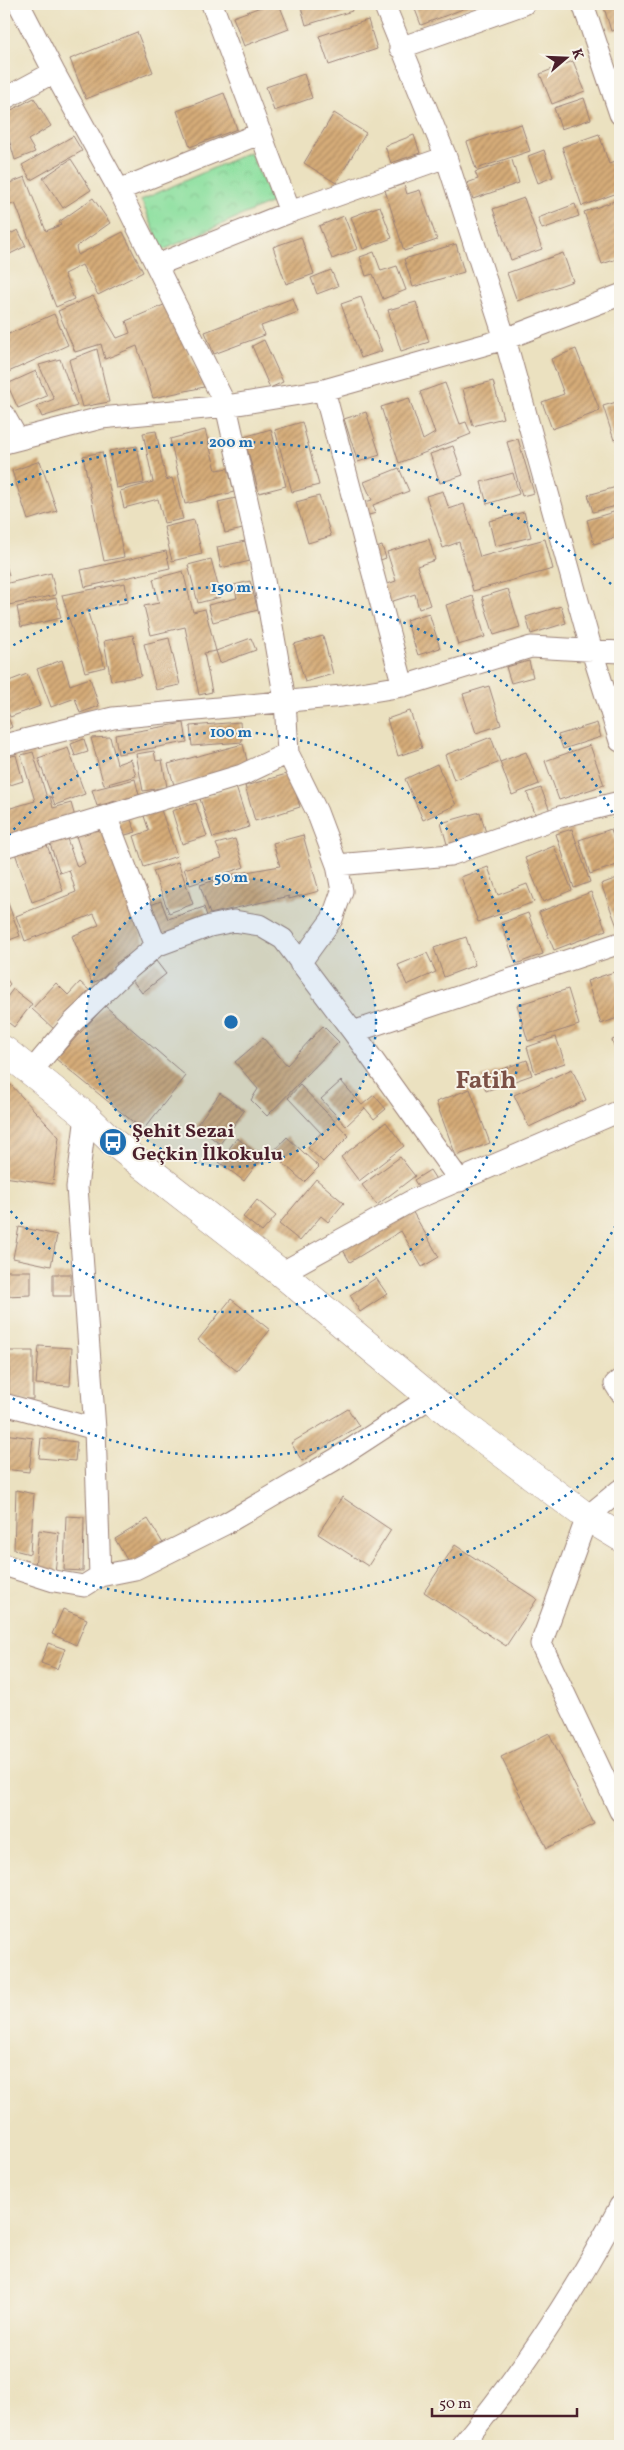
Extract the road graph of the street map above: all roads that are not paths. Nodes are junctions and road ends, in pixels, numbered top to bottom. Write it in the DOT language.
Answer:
graph roads {
  1 [pos="19,4"];
  2 [pos="212,4"];
  3 [pos="384,4"];
  4 [pos="524,4"];
  5 [pos="583,4"];
  6 [pos="400,48"];
  7 [pos="54,72"];
  8 [pos="4,99"];
  9 [pos="620,114"];
  10 [pos="261,133"];
  11 [pos="446,157"];
  12 [pos="119,190"];
  13 [pos="290,212"];
  14 [pos="157,264"];
  15 [pos="620,295"];
  16 [pos="505,338"];
  17 [pos="324,390"];
  18 [pos="226,406"];
  19 [pos="4,415"];
  20 [pos="10,440"];
  21 [pos="592,651"];
  22 [pos="620,652"];
  23 [pos="403,686"];
  24 [pos="286,700"];
  25 [pos="620,741"];
  26 [pos="4,745"];
  27 [pos="288,753"];
  28 [pos="620,802"];
  29 [pos="106,816"];
  30 [pos="4,847"];
  31 [pos="337,865"];
  32 [pos="620,943"];
  33 [pos="156,946"];
  34 [pos="300,962"];
  35 [pos="353,1032"];
  36 [pos="4,1050"];
  37 [pos="30,1073"];
  38 [pos="620,1111"];
  39 [pos="86,1116"];
  40 [pos="460,1182"];
  41 [pos="281,1273"];
  42 [pos="620,1380"];
  43 [pos="620,1392"];
  44 [pos="431,1397"];
  45 [pos="4,1404"];
  46 [pos="95,1429"];
  47 [pos="620,1490"];
  48 [pos="587,1517"];
  49 [pos="620,1537"];
  50 [pos="4,1565"];
  51 [pos="100,1576"];
  52 [pos="620,1811"];
  53 [pos="620,2206"];
  54 [pos="461,2446"];
  1 -- 7 [label="street"];
  2 -- 10 [label="street"];
  3 -- 6 [label="street"];
  4 -- 6 [label="street"];
  5 -- 9 [label="street"];
  6 -- 11 [label="street"];
  7 -- 8 [label="street"];
  7 -- 12 [label="street"];
  10 -- 12 [label="street"];
  10 -- 13 [label="street"];
  11 -- 13 [label="street"];
  11 -- 16 [label="street"];
  12 -- 14 [label="street"];
  13 -- 14 [label="street"];
  14 -- 18 [label="street"];
  15 -- 16 [label="street"];
  16 -- 17 [label="street"];
  16 -- 21 [label="street"];
  17 -- 18 [label="street"];
  17 -- 23 [label="street"];
  18 -- 20 [label="street"];
  18 -- 24 [label="street"];
  19 -- 20 [label="street"];
  21 -- 22 [label="street"];
  21 -- 23 [label="street"];
  21 -- 25 [label="street"];
  23 -- 24 [label="street"];
  24 -- 26 [label="street"];
  24 -- 27 [label="street"];
  27 -- 29 [label="street"];
  27 -- 31 [label="street"];
  28 -- 31 [label="street"];
  29 -- 30 [label="street"];
  29 -- 33 [label="street"];
  31 -- 34 [label="street"];
  32 -- 35 [label="street"];
  33 -- 34 [label="street"];
  33 -- 37 [label="street"];
  34 -- 35 [label="street"];
  35 -- 40 [label="street"];
  36 -- 37 [label="main road"];
  37 -- 39 [label="main road"];
  38 -- 40 [label="street"];
  39 -- 41 [label="main road"];
  39 -- 46 [label="street"];
  40 -- 41 [label="street"];
  41 -- 44 [label="main road"];
  42 -- 43 [label="street"];
  44 -- 48 [label="main road"];
  44 -- 51 [label="street"];
  45 -- 46 [label="street"];
  46 -- 51 [label="street"];
  47 -- 48 [label="street"];
  48 -- 49 [label="main road"];
  48 -- 52 [label="street"];
  50 -- 51 [label="street"];
  53 -- 54 [label="street"];
}
